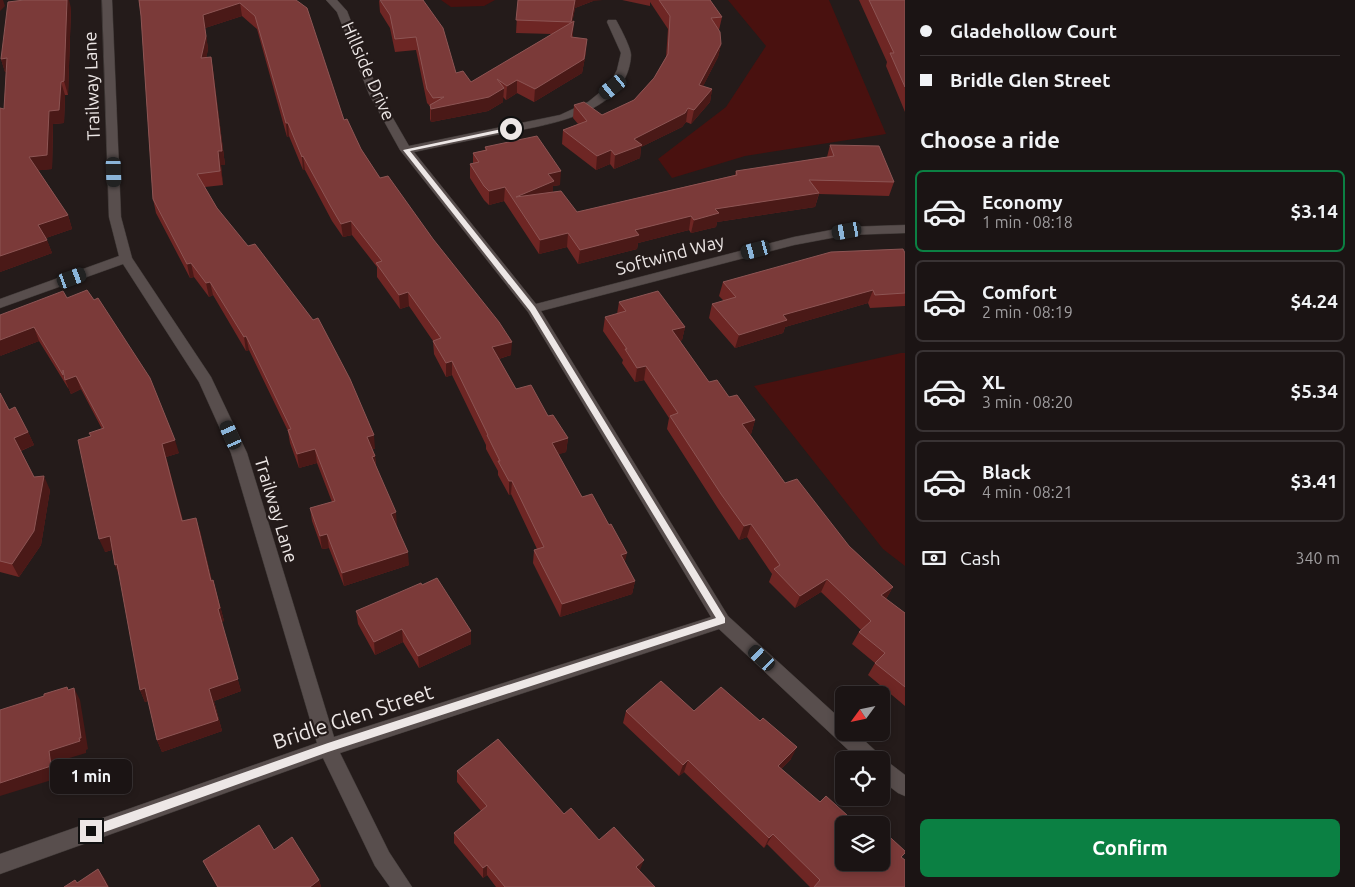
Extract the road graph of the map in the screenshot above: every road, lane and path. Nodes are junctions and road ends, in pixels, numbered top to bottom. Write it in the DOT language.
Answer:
graph roads {
  1 [pos="107,0"];
  2 [pos="331,0"];
  3 [pos="612,22"];
  4 [pos="406,150"];
  5 [pos="905,229"];
  6 [pos="126,258"];
  7 [pos="0,304"];
  8 [pos="533,309"];
  9 [pos="722,620"];
  10 [pos="328,748"];
  11 [pos="862,751"];
  12 [pos="890,775"];
  13 [pos="905,787"];
  14 [pos="0,864"];
  15 [pos="402,887"];
  1 -- 6 [label="street, Trailway Lane"];
  2 -- 4 [label="street, Hillside Drive"];
  3 -- 4 [label="street"];
  4 -- 8 [label="street, Hillside Drive"];
  5 -- 8 [label="street, Softwind Way"];
  6 -- 7 [label="street"];
  6 -- 10 [label="street, Trailway Lane"];
  8 -- 9 [label="street, Hillside Drive"];
  9 -- 10 [label="street, Bridle Glen Street"];
  9 -- 11 [label="street, Hillside Drive"];
  10 -- 14 [label="street, Bridle Glen Street"];
  10 -- 15 [label="street, Trailway Lane"];
  12 -- 13 [label="street"];
}
